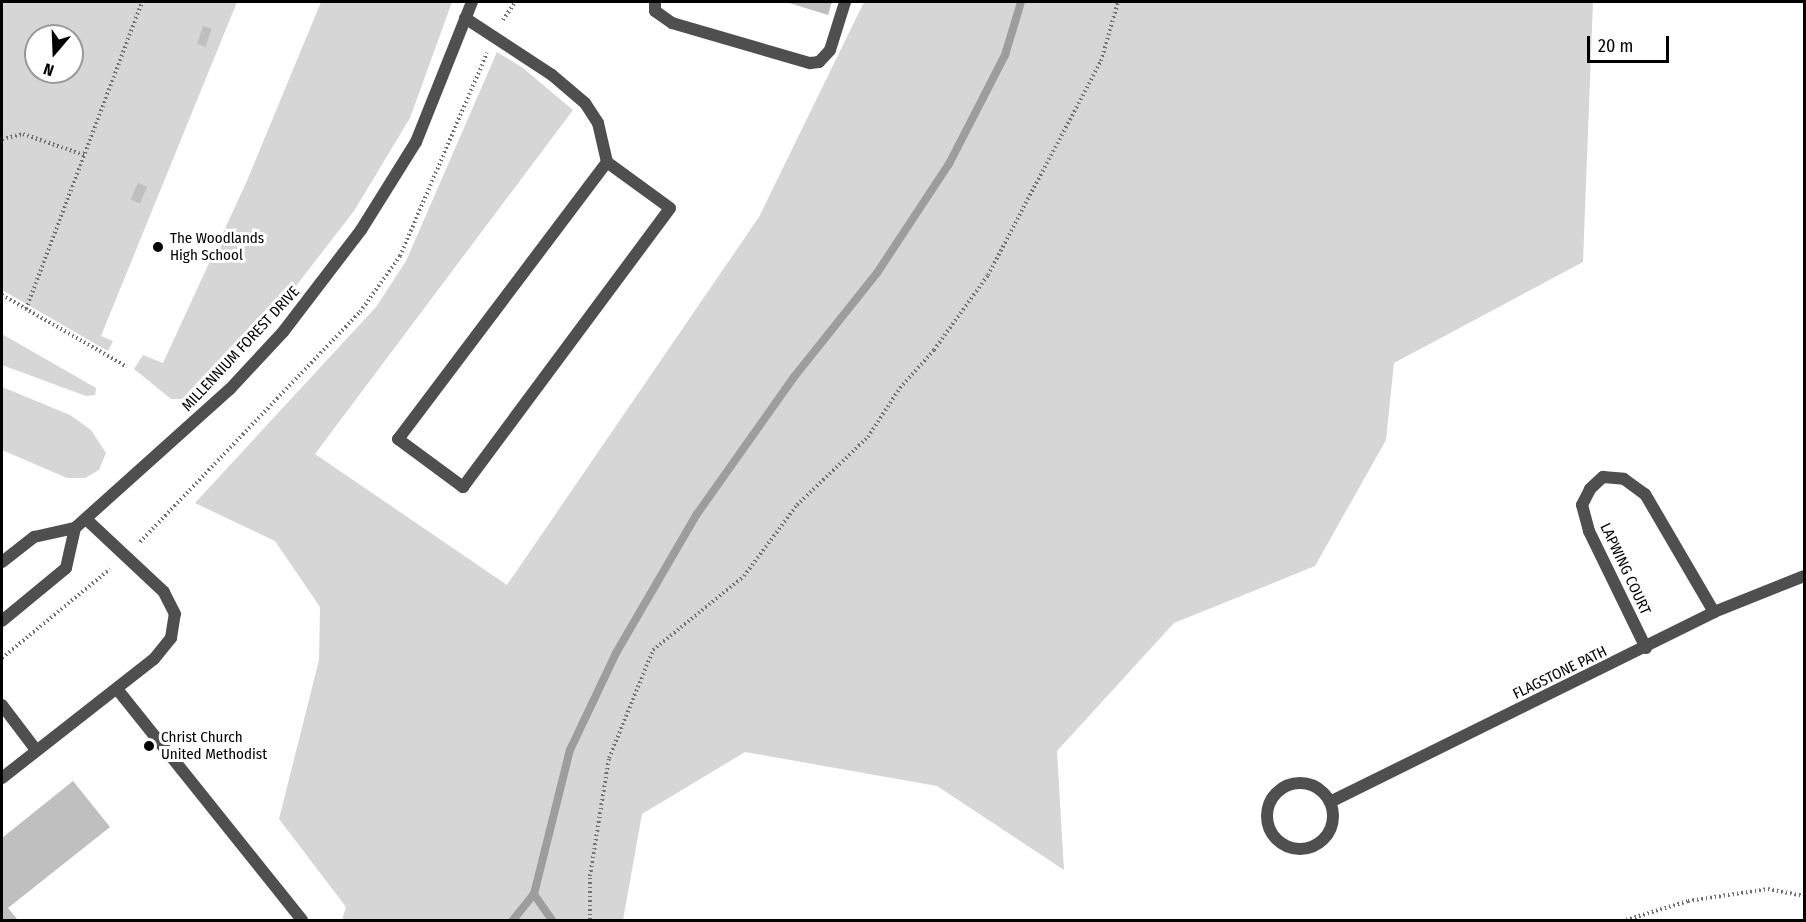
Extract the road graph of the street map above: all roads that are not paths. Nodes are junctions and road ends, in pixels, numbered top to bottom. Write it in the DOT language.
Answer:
graph roads {
  1 [pos="472,2"];
  2 [pos="655,2"];
  3 [pos="845,2"];
  4 [pos="465,18"];
  5 [pos="607,162"];
  6 [pos="86,519"];
  7 [pos="75,528"];
  8 [pos="2,562"];
  9 [pos="1804,576"];
  10 [pos="1714,612"];
  11 [pos="2,621"];
  12 [pos="1646,648"];
  13 [pos="117,689"];
  14 [pos="2,705"];
  15 [pos="36,750"];
  16 [pos="2,777"];
  17 [pos="1330,802"];
  18 [pos="302,921"];
  1 -- 4 [label="street, MILLENNIUM FOREST DRIVE"];
  2 -- 3 [label="street"];
  4 -- 5 [label="street"];
  4 -- 6 [label="street, MILLENNIUM FOREST DRIVE"];
  5 -- 5 [label="street"];
  6 -- 7 [label="street, MILLENNIUM FOREST DRIVE"];
  6 -- 13 [label="street"];
  7 -- 8 [label="street, MILLENNIUM FOREST DRIVE"];
  7 -- 11 [label="street"];
  9 -- 10 [label="street, FLAGSTONE PATH"];
  10 -- 12 [label="street, FLAGSTONE PATH"];
  10 -- 12 [label="street, LAPWING COURT"];
  12 -- 17 [label="street, FLAGSTONE PATH"];
  13 -- 15 [label="street"];
  13 -- 18 [label="street"];
  14 -- 15 [label="street"];
  15 -- 16 [label="street"];
  17 -- 17 [label="street"];
}
